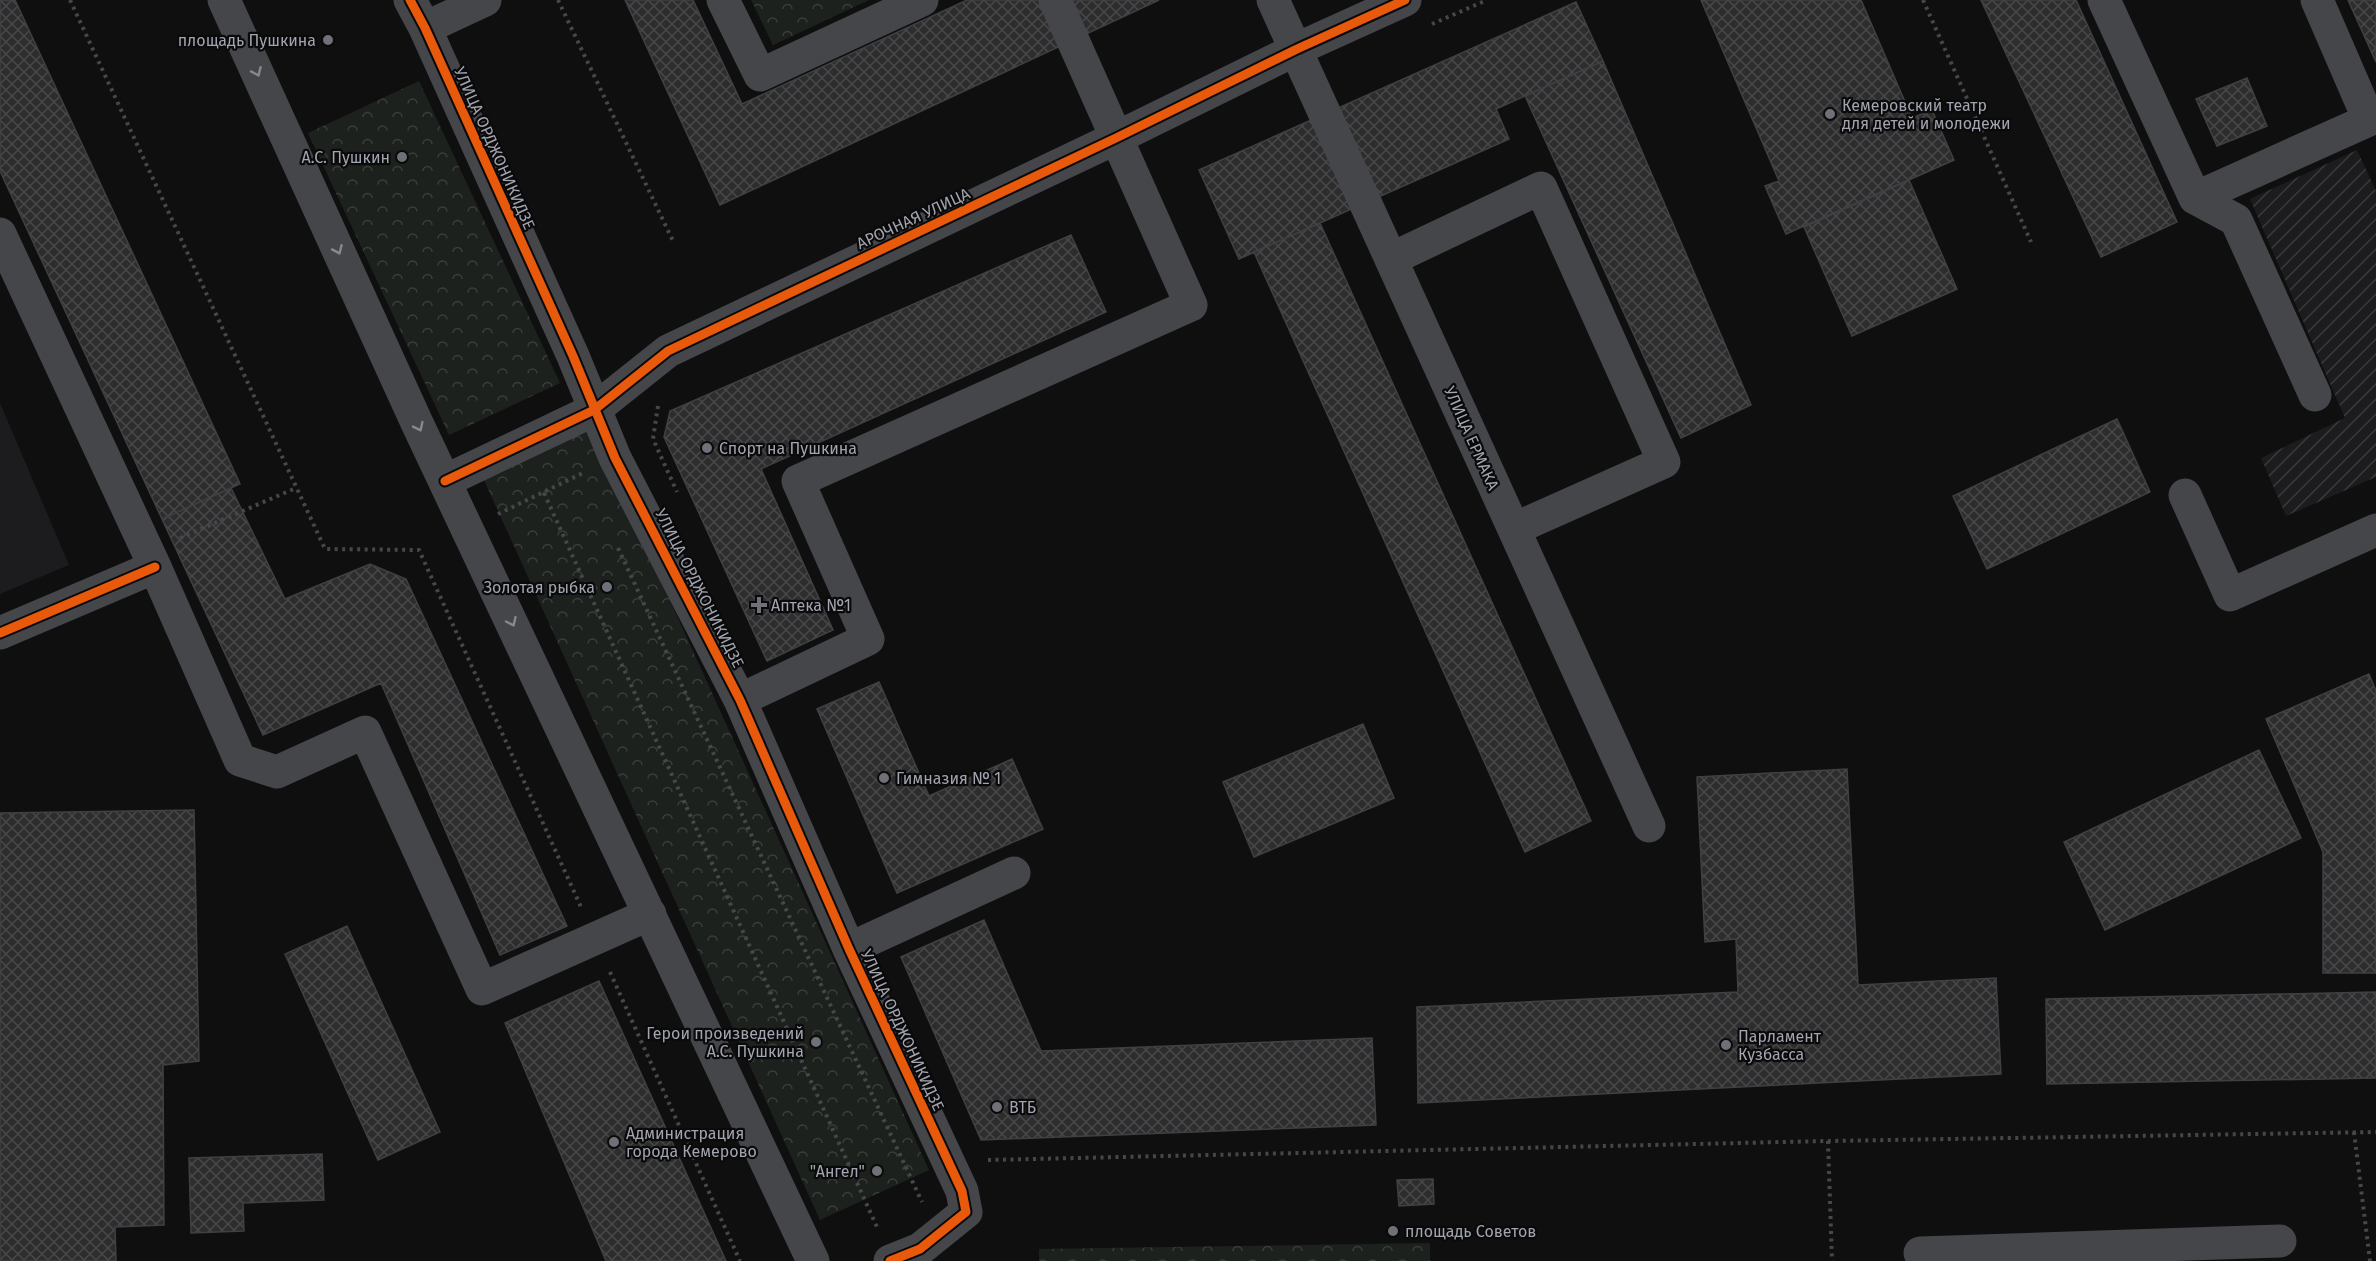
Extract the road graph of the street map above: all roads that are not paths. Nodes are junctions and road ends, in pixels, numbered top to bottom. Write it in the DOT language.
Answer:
graph roads {
  1 [pos="224,0"];
  2 [pos="485,0"];
  3 [pos="723,0"];
  4 [pos="922,0"];
  5 [pos="1055,0"];
  6 [pos="1274,0"];
  7 [pos="1405,0"];
  8 [pos="2104,0"];
  9 [pos="2317,0"];
  10 [pos="417,14"];
  11 [pos="1297,49"];
  12 [pos="1116,138"];
  13 [pos="2195,198"];
  14 [pos="0,234"];
  15 [pos="1392,259"];
  16 [pos="2315,395"];
  17 [pos="594,410"];
  18 [pos="445,481"];
  19 [pos="2185,495"];
  20 [pos="1514,528"];
  21 [pos="2376,530"];
  22 [pos="155,567"];
  23 [pos="0,633"];
  24 [pos="740,700"];
  25 [pos="1649,826"];
  26 [pos="1014,873"];
  27 [pos="650,914"];
  28 [pos="849,949"];
  29 [pos="2280,1241"];
  30 [pos="885,1247"];
  31 [pos="2211,1252"];
  32 [pos="1920,1253"];
  33 [pos="813,1261"];
  1 -- 18 [label="street, one-way"];
  2 -- 10 [label="street"];
  3 -- 4 [label="street"];
  5 -- 12 [label="street"];
  6 -- 11 [label="street, УЛИЦА ЕРМАКА"];
  7 -- 11 [label="street, АРОЧНАЯ УЛИЦА"];
  8 -- 13 [label="street"];
  9 -- 13 [label="street"];
  10 -- 17 [label="street, УЛИЦА ОРДЖОНИКИДЗЕ"];
  11 -- 12 [label="street, АРОЧНАЯ УЛИЦА"];
  11 -- 15 [label="street, УЛИЦА ЕРМАКА"];
  12 -- 17 [label="street, АРОЧНАЯ УЛИЦА"];
  12 -- 24 [label="street"];
  13 -- 16 [label="street"];
  14 -- 22 [label="street"];
  15 -- 20 [label="street, УЛИЦА ЕРМАКА"];
  15 -- 20 [label="street"];
  17 -- 18 [label="street, АРОЧНАЯ УЛИЦА"];
  17 -- 24 [label="street, УЛИЦА ОРДЖОНИКИДЗЕ"];
  18 -- 27 [label="street, one-way"];
  19 -- 21 [label="street"];
  20 -- 25 [label="street, УЛИЦА ЕРМАКА"];
  22 -- 23 [label="street"];
  22 -- 27 [label="street"];
  24 -- 28 [label="street, УЛИЦА ОРДЖОНИКИДЗЕ"];
  26 -- 28 [label="street"];
  27 -- 33 [label="street"];
  28 -- 30 [label="street, УЛИЦА ОРДЖОНИКИДЗЕ"];
  29 -- 31 [label="street"];
  31 -- 32 [label="street"];
}
